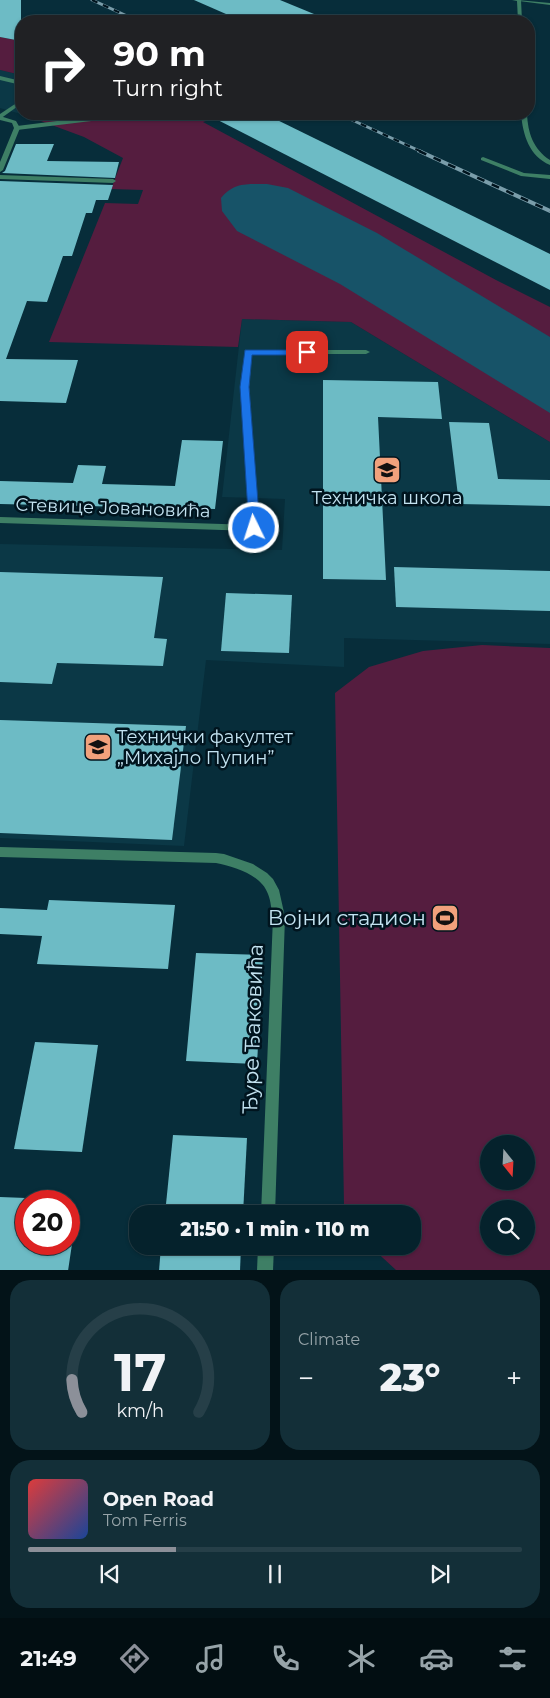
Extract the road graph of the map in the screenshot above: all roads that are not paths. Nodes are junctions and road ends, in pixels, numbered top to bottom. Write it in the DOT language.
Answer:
graph roads {
  1 [pos="514,0"];
  2 [pos="519,0"];
  3 [pos="550,4"];
  4 [pos="520,15"];
  5 [pos="0,78"];
  6 [pos="15,82"];
  7 [pos="15,106"];
  8 [pos="0,117"];
  9 [pos="83,120"];
  10 [pos="524,120"];
  11 [pos="17,128"];
  12 [pos="483,159"];
  13 [pos="550,163"];
  14 [pos="0,170"];
  15 [pos="0,177"];
  16 [pos="550,177"];
  17 [pos="112,181"];
  18 [pos="366,352"];
  19 [pos="0,520"];
  20 [pos="0,852"];
  21 [pos="268,1205"];
  22 [pos="266,1255"];
  23 [pos="266,1270"];
  1 -- 2 [label="street"];
  2 -- 3 [label="street"];
  2 -- 4 [label="street"];
  5 -- 6 [label="street"];
  7 -- 8 [label="street"];
  8 -- 11 [label="street"];
  9 -- 11 [label="street"];
  10 -- 13 [label="street"];
  11 -- 14 [label="street"];
  12 -- 16 [label="street"];
  15 -- 17 [label="street"];
  18 -- 19 [label="street, Стевице Јовановића"];
  20 -- 21 [label="street, Ђуре Ђаковића"];
  22 -- 23 [label="street"];
}
